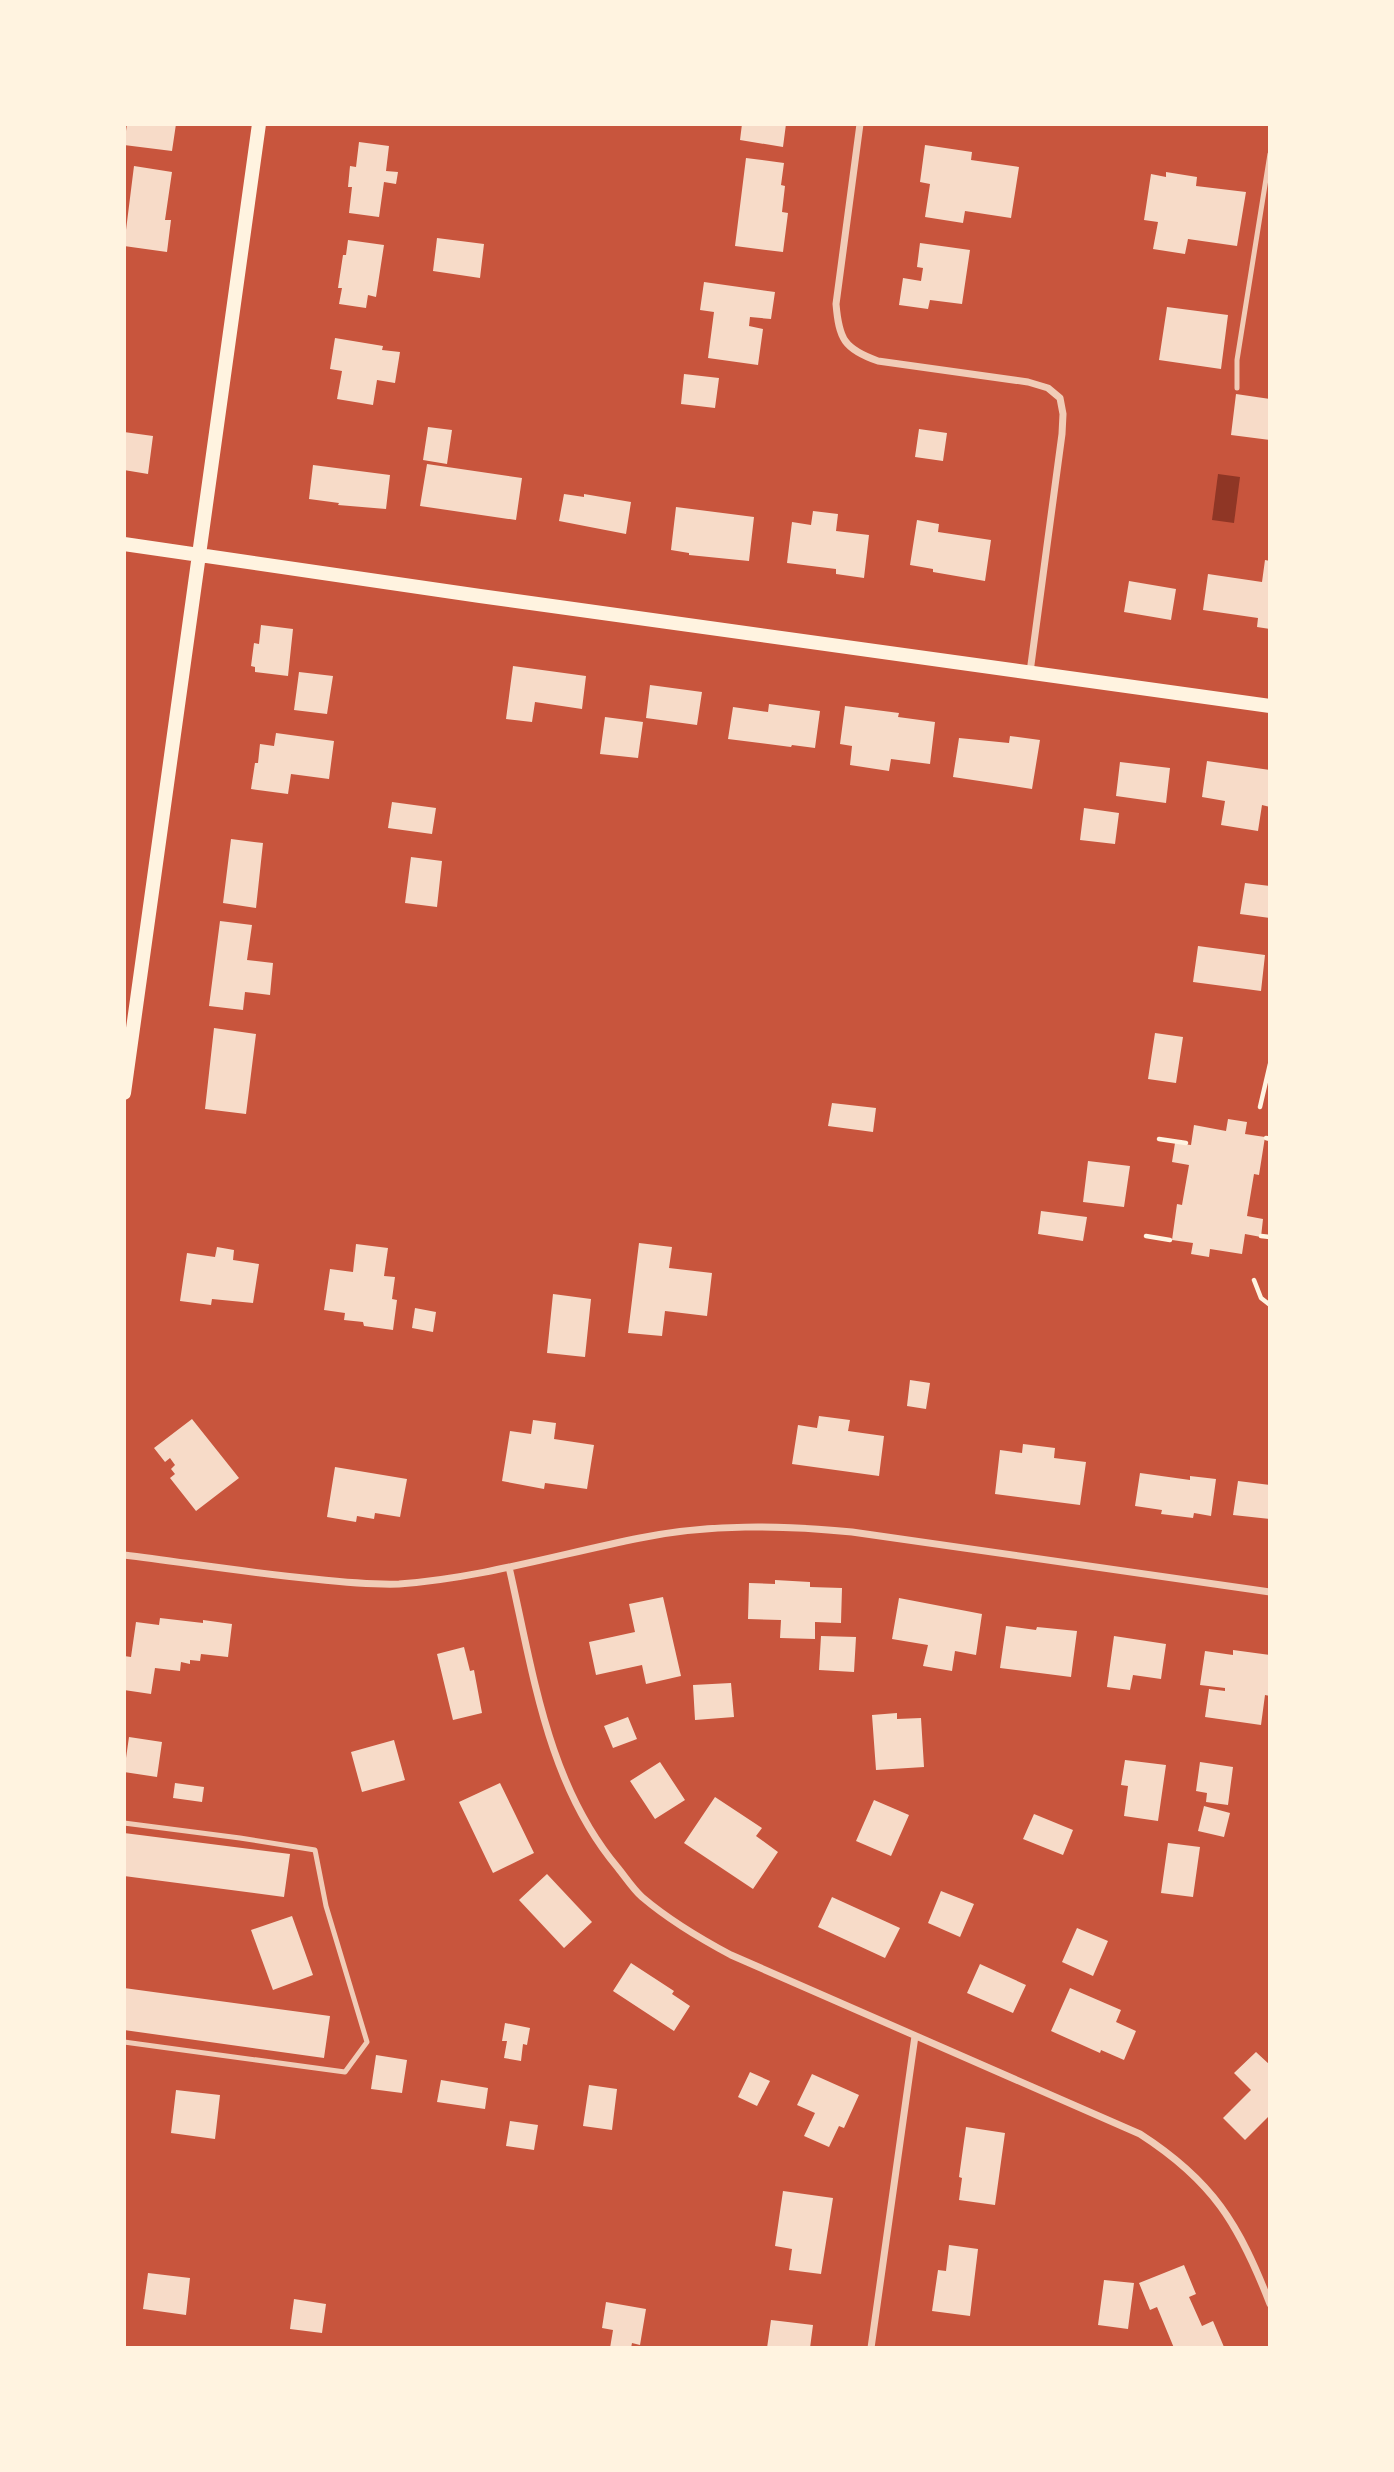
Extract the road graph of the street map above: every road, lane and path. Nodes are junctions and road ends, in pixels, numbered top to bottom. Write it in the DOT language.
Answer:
graph roads {
  1 [pos="259,124"];
  2 [pos="860,124"];
  3 [pos="1270,154"];
  4 [pos="1237,388"];
  5 [pos="124,544"];
  6 [pos="200,554"];
  7 [pos="1030,673"];
  8 [pos="1270,706"];
  9 [pos="1270,1064"];
  10 [pos="124,1093"];
  11 [pos="1260,1107"];
  12 [pos="1159,1139"];
  13 [pos="1186,1143"];
  14 [pos="1146,1236"];
  15 [pos="1261,1236"];
  16 [pos="1270,1237"];
  17 [pos="1170,1240"];
  18 [pos="1254,1280"];
  19 [pos="1270,1305"];
  20 [pos="124,1555"];
  21 [pos="509,1567"];
  22 [pos="1270,1592"];
  23 [pos="124,1823"];
  24 [pos="915,2036"];
  25 [pos="124,2042"];
  26 [pos="1270,2304"];
  27 [pos="871,2348"];
  1 -- 6 [label="main road"];
  2 -- 7 [label="street"];
  3 -- 4 [label="lane"];
  5 -- 6 [label="main road"];
  6 -- 7 [label="main road"];
  6 -- 10 [label="main road"];
  7 -- 8 [label="main road"];
  9 -- 11 [label="path"];
  12 -- 13 [label="path"];
  14 -- 17 [label="path"];
  15 -- 16 [label="path"];
  18 -- 19 [label="path"];
  20 -- 21 [label="street"];
  21 -- 22 [label="street"];
  21 -- 24 [label="street"];
  23 -- 25 [label="lane"];
  24 -- 26 [label="street"];
  24 -- 27 [label="street"];
}
